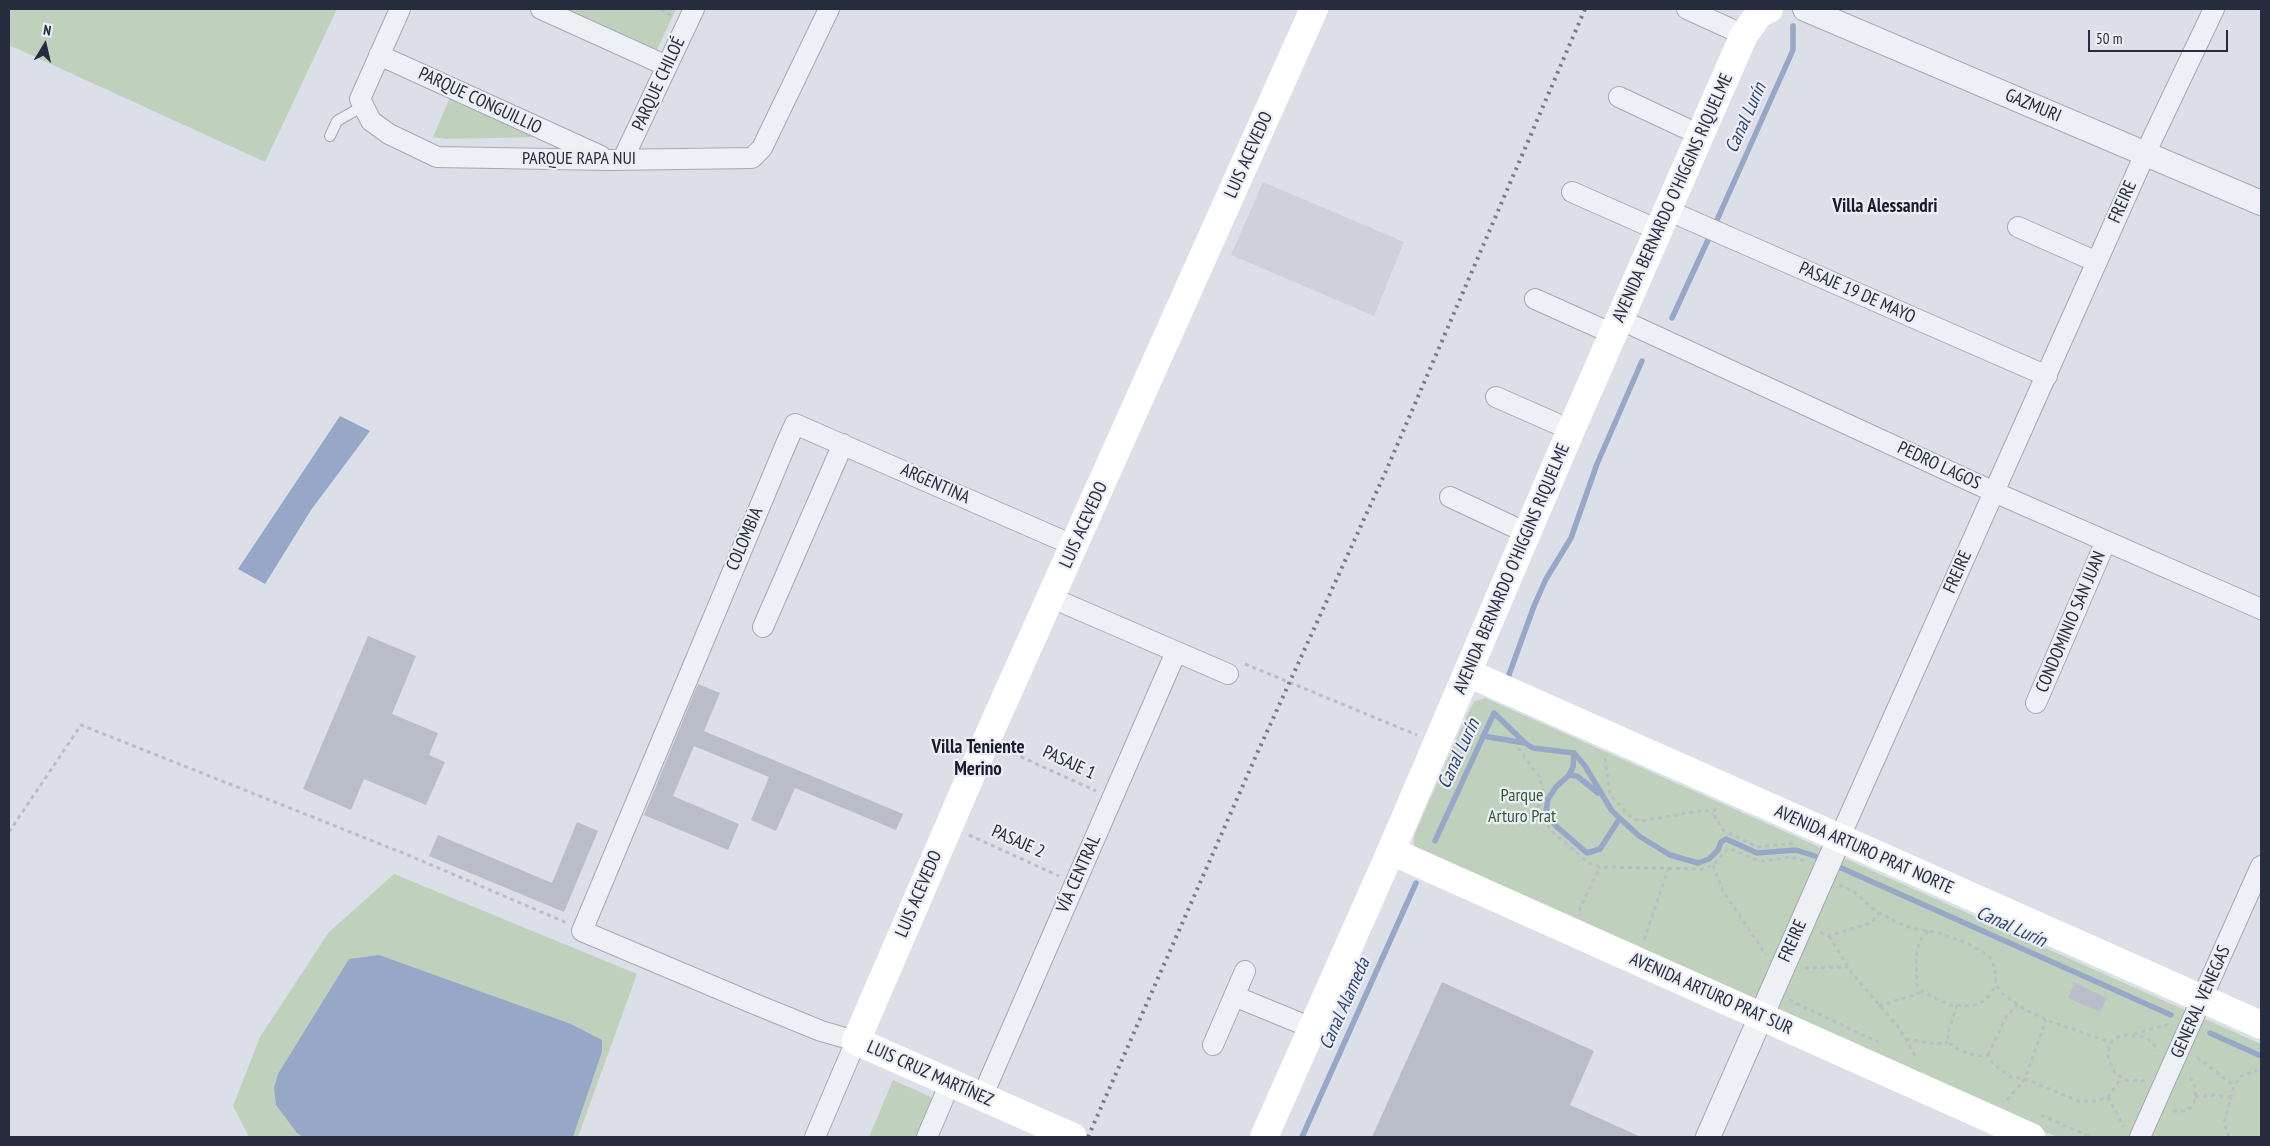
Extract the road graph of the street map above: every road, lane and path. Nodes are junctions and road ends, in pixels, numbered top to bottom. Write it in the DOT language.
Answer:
graph roads {
  1 [pos="400,9"];
  2 [pos="541,9"];
  3 [pos="694,9"];
  4 [pos="829,9"];
  5 [pos="1314,9"];
  6 [pos="1687,9"];
  7 [pos="1769,9"];
  8 [pos="1805,9"];
  9 [pos="2214,9"];
  10 [pos="1744,35"];
  11 [pos="379,55"];
  12 [pos="667,66"];
  13 [pos="1619,97"];
  14 [pos="363,106"];
  15 [pos="1700,135"];
  16 [pos="330,136"];
  17 [pos="2145,154"];
  18 [pos="616,160"];
  19 [pos="1572,192"];
  20 [pos="2261,203"];
  21 [pos="1662,220"];
  22 [pos="2018,226"];
  23 [pos="2097,262"];
  24 [pos="1535,298"];
  25 [pos="1616,327"];
  26 [pos="2047,376"];
  27 [pos="1496,397"];
  28 [pos="795,424"];
  29 [pos="1571,430"];
  30 [pos="843,444"];
  31 [pos="1994,492"];
  32 [pos="1450,497"];
  33 [pos="1529,534"];
  34 [pos="2106,541"];
  35 [pos="1075,546"];
  36 [pos="1052,598"];
  37 [pos="2261,609"];
  38 [pos="763,627"];
  39 [pos="1176,652"];
  40 [pos="1233,667"];
  41 [pos="1468,673"];
  42 [pos="2036,703"];
  43 [pos="986,741"];
  44 [pos="1438,743"];
  45 [pos="1518,748"];
  46 [pos="1604,752"];
  47 [pos="1112,798"];
  48 [pos="1718,803"];
  49 [pos="1713,814"];
  50 [pos="949,826"];
  51 [pos="9,832"];
  52 [pos="1839,840"];
  53 [pos="1798,843"];
  54 [pos="1391,851"];
  55 [pos="1813,864"];
  56 [pos="1713,865"];
  57 [pos="2261,866"];
  58 [pos="1600,867"];
  59 [pos="1668,867"];
  60 [pos="1832,882"];
  61 [pos="1075,883"];
  62 [pos="1880,913"];
  63 [pos="1576,916"];
  64 [pos="1812,929"];
  65 [pos="582,931"];
  66 [pos="1928,931"];
  67 [pos="1829,936"];
  68 [pos="1642,946"];
  69 [pos="1770,962"];
  70 [pos="1848,967"];
  71 [pos="1802,968"];
  72 [pos="1245,971"];
  73 [pos="1996,985"];
  74 [pos="1923,992"];
  75 [pos="1234,996"];
  76 [pos="2202,999"];
  77 [pos="2017,1004"];
  78 [pos="1957,1005"];
  79 [pos="1878,1006"];
  80 [pos="1760,1016"];
  81 [pos="2046,1020"];
  82 [pos="2171,1022"];
  83 [pos="2261,1025"];
  84 [pos="1312,1028"];
  85 [pos="2131,1035"];
  86 [pos="1906,1038"];
  87 [pos="856,1041"];
  88 [pos="1948,1042"];
  89 [pos="2112,1043"];
  90 [pos="1213,1046"];
  91 [pos="2193,1053"];
  92 [pos="1988,1055"];
  93 [pos="2159,1059"];
  94 [pos="1917,1060"];
  95 [pos="2261,1069"];
  96 [pos="2184,1073"];
  97 [pos="2121,1078"];
  98 [pos="2026,1080"];
  99 [pos="2150,1080"];
  100 [pos="950,1083"];
  101 [pos="2234,1086"];
  102 [pos="2195,1096"];
  103 [pos="982,1097"];
  104 [pos="2108,1097"];
  105 [pos="2230,1097"];
  106 [pos="2006,1100"];
  107 [pos="2168,1110"];
  108 [pos="2133,1135"];
  109 [pos="814,1137"];
  110 [pos="927,1137"];
  111 [pos="1074,1137"];
  112 [pos="1264,1137"];
  113 [pos="1708,1137"];
  114 [pos="2031,1137"];
  115 [pos="2229,1137"];
  1 -- 11 [label="street"];
  2 -- 12 [label="street"];
  3 -- 12 [label="street, PARQUE CHILOÉ"];
  4 -- 18 [label="street, PARQUE RAPA NUI"];
  5 -- 35 [label="main road, LUIS ACEVEDO"];
  6 -- 10 [label="street"];
  7 -- 10 [label="main road, AVENIDA BERNARDO O'HIGGINS RIQUELME"];
  8 -- 17 [label="street, GAZMURI"];
  9 -- 17 [label="street, FREIRE"];
  10 -- 15 [label="main road, AVENIDA BERNARDO O'HIGGINS RIQUELME"];
  11 -- 14 [label="street"];
  11 -- 18 [label="street, PARQUE CONGUILLIO"];
  12 -- 18 [label="street, PARQUE CHILOÉ"];
  13 -- 15 [label="street"];
  14 -- 16 [label="lane"];
  14 -- 18 [label="street, PARQUE RAPA NUI"];
  15 -- 21 [label="main road, AVENIDA BERNARDO O'HIGGINS RIQUELME"];
  17 -- 20 [label="street, GAZMURI"];
  17 -- 23 [label="street, FREIRE"];
  19 -- 21 [label="street, PASAJE 19 DE MAYO"];
  21 -- 25 [label="main road, AVENIDA BERNARDO O'HIGGINS RIQUELME"];
  21 -- 26 [label="street, PASAJE 19 DE MAYO"];
  22 -- 23 [label="street"];
  23 -- 26 [label="street, FREIRE"];
  24 -- 25 [label="street, PEDRO LAGOS"];
  25 -- 29 [label="main road, AVENIDA BERNARDO O'HIGGINS RIQUELME"];
  25 -- 31 [label="street, PEDRO LAGOS"];
  26 -- 31 [label="street, FREIRE"];
  27 -- 29 [label="street"];
  28 -- 30 [label="street, ARGENTINA"];
  28 -- 65 [label="street, COLOMBIA"];
  29 -- 33 [label="main road, AVENIDA BERNARDO O'HIGGINS RIQUELME"];
  30 -- 35 [label="street, ARGENTINA"];
  30 -- 38 [label="street"];
  31 -- 34 [label="street, PEDRO LAGOS"];
  31 -- 52 [label="street, FREIRE"];
  32 -- 33 [label="street"];
  33 -- 41 [label="main road, AVENIDA BERNARDO O'HIGGINS RIQUELME"];
  34 -- 37 [label="street, PEDRO LAGOS"];
  34 -- 42 [label="street, CONDOMINIO SAN JUAN"];
  35 -- 36 [label="main road, LUIS ACEVEDO"];
  36 -- 39 [label="street"];
  36 -- 43 [label="main road, LUIS ACEVEDO"];
  39 -- 40 [label="street"];
  39 -- 47 [label="street, VÍA CENTRAL"];
  40 -- 44 [label="path"];
  41 -- 44 [label="main road, AVENIDA BERNARDO O'HIGGINS RIQUELME"];
  41 -- 52 [label="main road, AVENIDA ARTURO PRAT NORTE"];
  43 -- 47 [label="path, PASAJE 1"];
  43 -- 50 [label="main road, LUIS ACEVEDO"];
  44 -- 54 [label="main road, AVENIDA BERNARDO O'HIGGINS RIQUELME"];
  45 -- 58 [label="path"];
  46 -- 49 [label="path"];
  47 -- 61 [label="street, VÍA CENTRAL"];
  48 -- 49 [label="path"];
  49 -- 53 [label="path"];
  50 -- 61 [label="path, PASAJE 2"];
  50 -- 87 [label="main road, LUIS ACEVEDO"];
  51 -- 65 [label="path"];
  52 -- 76 [label="main road, AVENIDA ARTURO PRAT NORTE"];
  52 -- 80 [label="street, FREIRE"];
  54 -- 80 [label="main road, AVENIDA ARTURO PRAT SUR"];
  54 -- 84 [label="main road, AVENIDA BERNARDO O'HIGGINS RIQUELME"];
  55 -- 56 [label="path"];
  56 -- 59 [label="path"];
  56 -- 69 [label="path"];
  57 -- 76 [label="street, GENERAL VENEGAS"];
  58 -- 59 [label="path"];
  58 -- 63 [label="path"];
  59 -- 68 [label="path"];
  60 -- 62 [label="path"];
  61 -- 103 [label="street, VÍA CENTRAL"];
  62 -- 66 [label="path"];
  62 -- 67 [label="path"];
  64 -- 67 [label="path"];
  65 -- 87 [label="street"];
  66 -- 73 [label="path"];
  66 -- 74 [label="path"];
  67 -- 70 [label="path"];
  70 -- 71 [label="path"];
  70 -- 79 [label="path"];
  72 -- 75 [label="street"];
  73 -- 77 [label="path"];
  73 -- 78 [label="path"];
  74 -- 78 [label="path"];
  74 -- 79 [label="path"];
  75 -- 84 [label="street"];
  75 -- 90 [label="street"];
  76 -- 83 [label="main road, AVENIDA ARTURO PRAT NORTE"];
  76 -- 108 [label="street, GENERAL VENEGAS"];
  77 -- 81 [label="path"];
  77 -- 92 [label="path"];
  78 -- 88 [label="path"];
  79 -- 86 [label="path"];
  80 -- 113 [label="street, FREIRE"];
  80 -- 114 [label="main road, AVENIDA ARTURO PRAT SUR"];
  81 -- 89 [label="path"];
  81 -- 98 [label="path"];
  82 -- 85 [label="path"];
  84 -- 112 [label="main road, AVENIDA BERNARDO O'HIGGINS RIQUELME"];
  85 -- 89 [label="path"];
  85 -- 93 [label="path"];
  86 -- 88 [label="path"];
  86 -- 94 [label="path"];
  87 -- 100 [label="main road, LUIS CRUZ MARTÍNEZ"];
  87 -- 109 [label="street, LUIS CRUZ MARTÍNEZ"];
  88 -- 92 [label="path"];
  89 -- 97 [label="path"];
  91 -- 101 [label="path"];
  92 -- 98 [label="path"];
  95 -- 101 [label="path"];
  96 -- 102 [label="path"];
  97 -- 99 [label="path"];
  97 -- 104 [label="path"];
  98 -- 104 [label="path"];
  98 -- 106 [label="path"];
  100 -- 103 [label="main road, LUIS CRUZ MARTÍNEZ"];
  100 -- 110 [label="street"];
  101 -- 105 [label="path"];
  102 -- 105 [label="path"];
  102 -- 107 [label="path"];
  103 -- 111 [label="main road, LUIS CRUZ MARTÍNEZ"];
  104 -- 108 [label="path"];
  105 -- 115 [label="path"];
}
